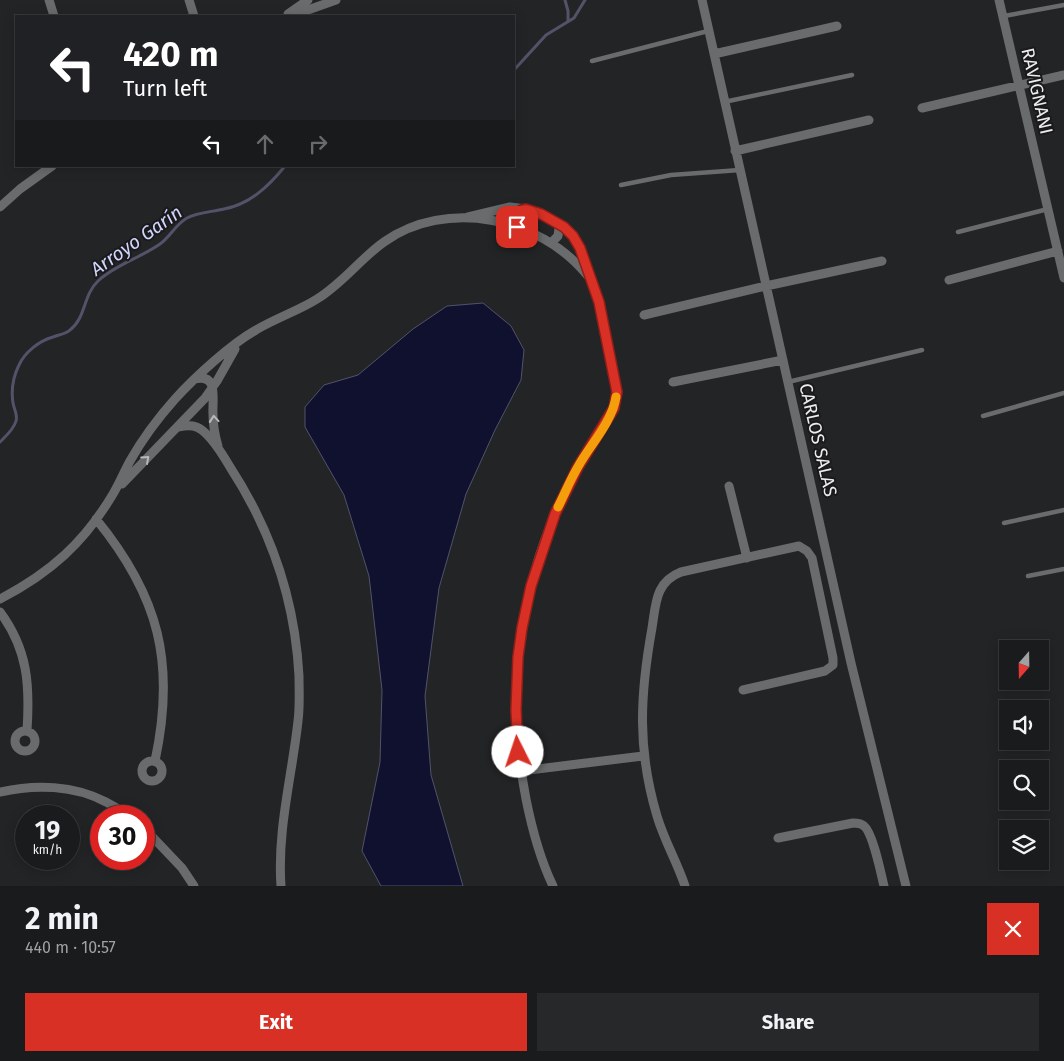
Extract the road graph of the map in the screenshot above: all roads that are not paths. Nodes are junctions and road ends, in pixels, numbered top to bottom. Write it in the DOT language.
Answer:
graph roads {
  1 [pos="49,0"];
  2 [pos="189,0"];
  3 [pos="308,0"];
  4 [pos="336,0"];
  5 [pos="702,0"];
  6 [pos="999,0"];
  7 [pos="1064,5"];
  8 [pos="54,15"];
  9 [pos="194,15"];
  10 [pos="287,15"];
  11 [pos="294,15"];
  12 [pos="1002,17"];
  13 [pos="837,26"];
  14 [pos="708,31"];
  15 [pos="714,54"];
  16 [pos="592,60"];
  17 [pos="1064,74"];
  18 [pos="852,75"];
  19 [pos="1019,85"];
  20 [pos="724,102"];
  21 [pos="922,108"];
  22 [pos="869,120"];
  23 [pos="736,151"];
  24 [pos="51,167"];
  25 [pos="740,170"];
  26 [pos="621,185"];
  27 [pos="0,207"];
  28 [pos="526,209"];
  29 [pos="1048,209"];
  30 [pos="468,217"];
  31 [pos="557,222"];
  32 [pos="517,227"];
  33 [pos="958,232"];
  34 [pos="551,243"];
  35 [pos="1060,254"];
  36 [pos="882,261"];
  37 [pos="1064,278"];
  38 [pos="590,279"];
  39 [pos="949,280"];
  40 [pos="766,286"];
  41 [pos="644,315"];
  42 [pos="240,340"];
  43 [pos="922,350"];
  44 [pos="783,360"];
  45 [pos="195,379"];
  46 [pos="673,382"];
  47 [pos="788,382"];
  48 [pos="212,388"];
  49 [pos="1064,393"];
  50 [pos="983,416"];
  51 [pos="154,424"];
  52 [pos="178,428"];
  53 [pos="170,436"];
  54 [pos="219,449"];
  55 [pos="729,486"];
  56 [pos="113,494"];
  57 [pos="1064,510"];
  58 [pos="96,519"];
  59 [pos="1004,523"];
  60 [pos="747,558"];
  61 [pos="1064,569"];
  62 [pos="1028,576"];
  63 [pos="0,599"];
  64 [pos="0,612"];
  65 [pos="743,690"];
  66 [pos="27,731"];
  67 [pos="643,756"];
  68 [pos="155,760"];
  69 [pos="521,771"];
  70 [pos="0,792"];
  71 [pos="111,805"];
  72 [pos="778,838"];
  73 [pos="155,840"];
  74 [pos="194,886"];
  75 [pos="281,886"];
  76 [pos="553,886"];
  77 [pos="685,886"];
  78 [pos="884,886"];
  79 [pos="906,886"];
  1 -- 8 [label="street"];
  2 -- 9 [label="street"];
  3 -- 10 [label="street"];
  4 -- 11 [label="street"];
  5 -- 14 [label="street, CARLOS SALAS"];
  6 -- 12 [label="street, RAVIGNANI"];
  7 -- 12 [label="lane"];
  12 -- 19 [label="street, RAVIGNANI"];
  13 -- 15 [label="street"];
  14 -- 15 [label="street, CARLOS SALAS"];
  14 -- 16 [label="lane"];
  15 -- 20 [label="street, CARLOS SALAS"];
  17 -- 19 [label="street"];
  18 -- 20 [label="lane"];
  19 -- 21 [label="street"];
  19 -- 29 [label="street, RAVIGNANI"];
  20 -- 23 [label="street, CARLOS SALAS"];
  22 -- 23 [label="street"];
  23 -- 25 [label="street, CARLOS SALAS"];
  24 -- 27 [label="street"];
  25 -- 26 [label="lane"];
  25 -- 40 [label="street, CARLOS SALAS"];
  28 -- 30 [label="street"];
  28 -- 31 [label="street"];
  28 -- 32 [label="street"];
  29 -- 33 [label="lane"];
  29 -- 35 [label="street, RAVIGNANI"];
  30 -- 32 [label="street"];
  30 -- 42 [label="street"];
  31 -- 34 [label="street"];
  31 -- 38 [label="street"];
  32 -- 34 [label="street"];
  34 -- 38 [label="street"];
  35 -- 37 [label="street, RAVIGNANI"];
  35 -- 39 [label="street"];
  36 -- 40 [label="street"];
  38 -- 69 [label="street"];
  40 -- 41 [label="street"];
  40 -- 44 [label="street, CARLOS SALAS"];
  42 -- 45 [label="street"];
  42 -- 48 [label="street"];
  43 -- 47 [label="lane"];
  44 -- 46 [label="street"];
  44 -- 47 [label="street, CARLOS SALAS"];
  45 -- 48 [label="street"];
  45 -- 51 [label="street"];
  47 -- 79 [label="street, CARLOS SALAS"];
  48 -- 52 [label="street"];
  54 -- 48 [label="street, one-way"];
  49 -- 50 [label="lane"];
  51 -- 53 [label="street"];
  51 -- 56 [label="street"];
  52 -- 53 [label="street"];
  52 -- 54 [label="street"];
  56 -- 53 [label="street, one-way"];
  54 -- 75 [label="street"];
  55 -- 60 [label="street"];
  56 -- 58 [label="street"];
  57 -- 59 [label="lane"];
  58 -- 63 [label="street"];
  58 -- 68 [label="street"];
  60 -- 65 [label="street"];
  60 -- 67 [label="street"];
  61 -- 62 [label="lane"];
  64 -- 66 [label="street"];
  67 -- 69 [label="street"];
  67 -- 77 [label="street"];
  69 -- 76 [label="street"];
  70 -- 71 [label="street"];
  72 -- 78 [label="street"];
  73 -- 74 [label="street"];
}
